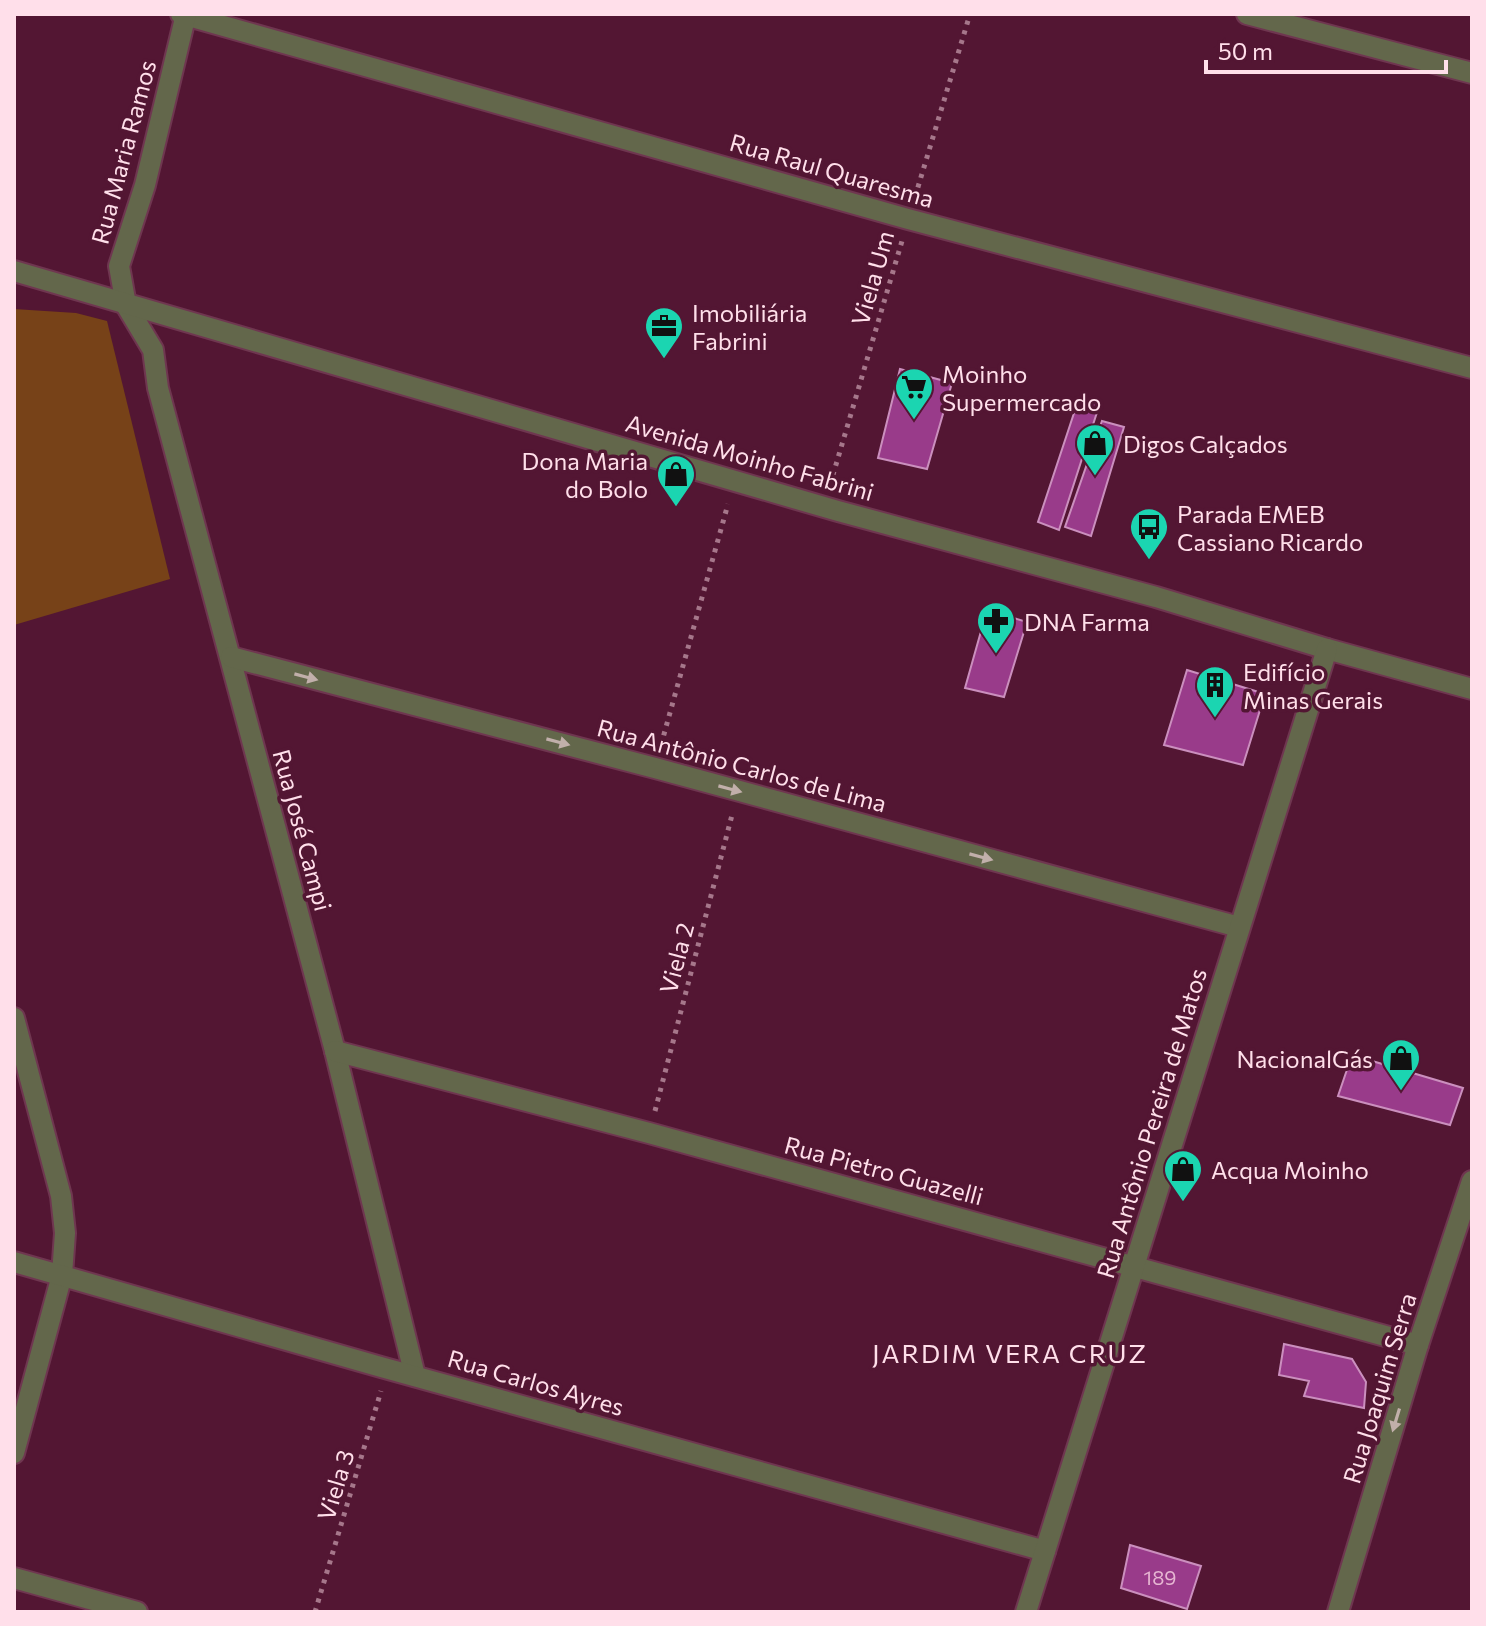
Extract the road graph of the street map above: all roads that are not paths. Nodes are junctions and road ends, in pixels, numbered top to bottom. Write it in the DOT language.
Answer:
graph roads {
  1 [pos="1247,14"];
  2 [pos="184,15"];
  3 [pos="1472,73"];
  4 [pos="14,271"];
  5 [pos="126,305"];
  6 [pos="1472,368"];
  7 [pos="1327,649"];
  8 [pos="231,657"];
  9 [pos="1472,689"];
  10 [pos="1239,927"];
  11 [pos="14,1018"];
  12 [pos="335,1051"];
  13 [pos="1472,1181"];
  14 [pos="14,1262"];
  15 [pos="1134,1265"];
  16 [pos="62,1275"];
  17 [pos="1418,1345"];
  18 [pos="415,1376"];
  19 [pos="14,1453"];
  20 [pos="1045,1551"];
  21 [pos="14,1578"];
  22 [pos="137,1612"];
  23 [pos="1026,1612"];
  24 [pos="1338,1612"];
  1 -- 3 [label="street"];
  2 -- 5 [label="street, Rua Maria Ramos"];
  2 -- 6 [label="street, Rua Raul Quaresma"];
  4 -- 5 [label="street, Avenida Moinho Fabrini"];
  5 -- 7 [label="street, Avenida Moinho Fabrini"];
  5 -- 8 [label="street, Rua José Campi"];
  7 -- 9 [label="street, Avenida Moinho Fabrini"];
  7 -- 10 [label="street, Rua Antônio Pereira de Matos"];
  8 -- 10 [label="street, Rua Antônio Carlos de Lima, one-way"];
  8 -- 12 [label="street, Rua José Campi"];
  10 -- 15 [label="street, Rua Antônio Pereira de Matos"];
  11 -- 16 [label="street"];
  12 -- 15 [label="street, Rua Pietro Guazelli"];
  12 -- 18 [label="street, Rua José Campi"];
  13 -- 17 [label="street, Rua Joaquim Serra"];
  14 -- 16 [label="street, Rua Carlos Ayres"];
  15 -- 17 [label="street, Rua Pietro Guazelli"];
  15 -- 20 [label="street, Rua Antônio Pereira de Matos"];
  16 -- 18 [label="street, Rua Carlos Ayres"];
  16 -- 19 [label="street"];
  17 -- 24 [label="street, Rua Joaquim Serra, one-way"];
  18 -- 20 [label="street, Rua Carlos Ayres"];
  20 -- 23 [label="street, Rua Antônio Pereira de Matos"];
  21 -- 22 [label="street"];
}
